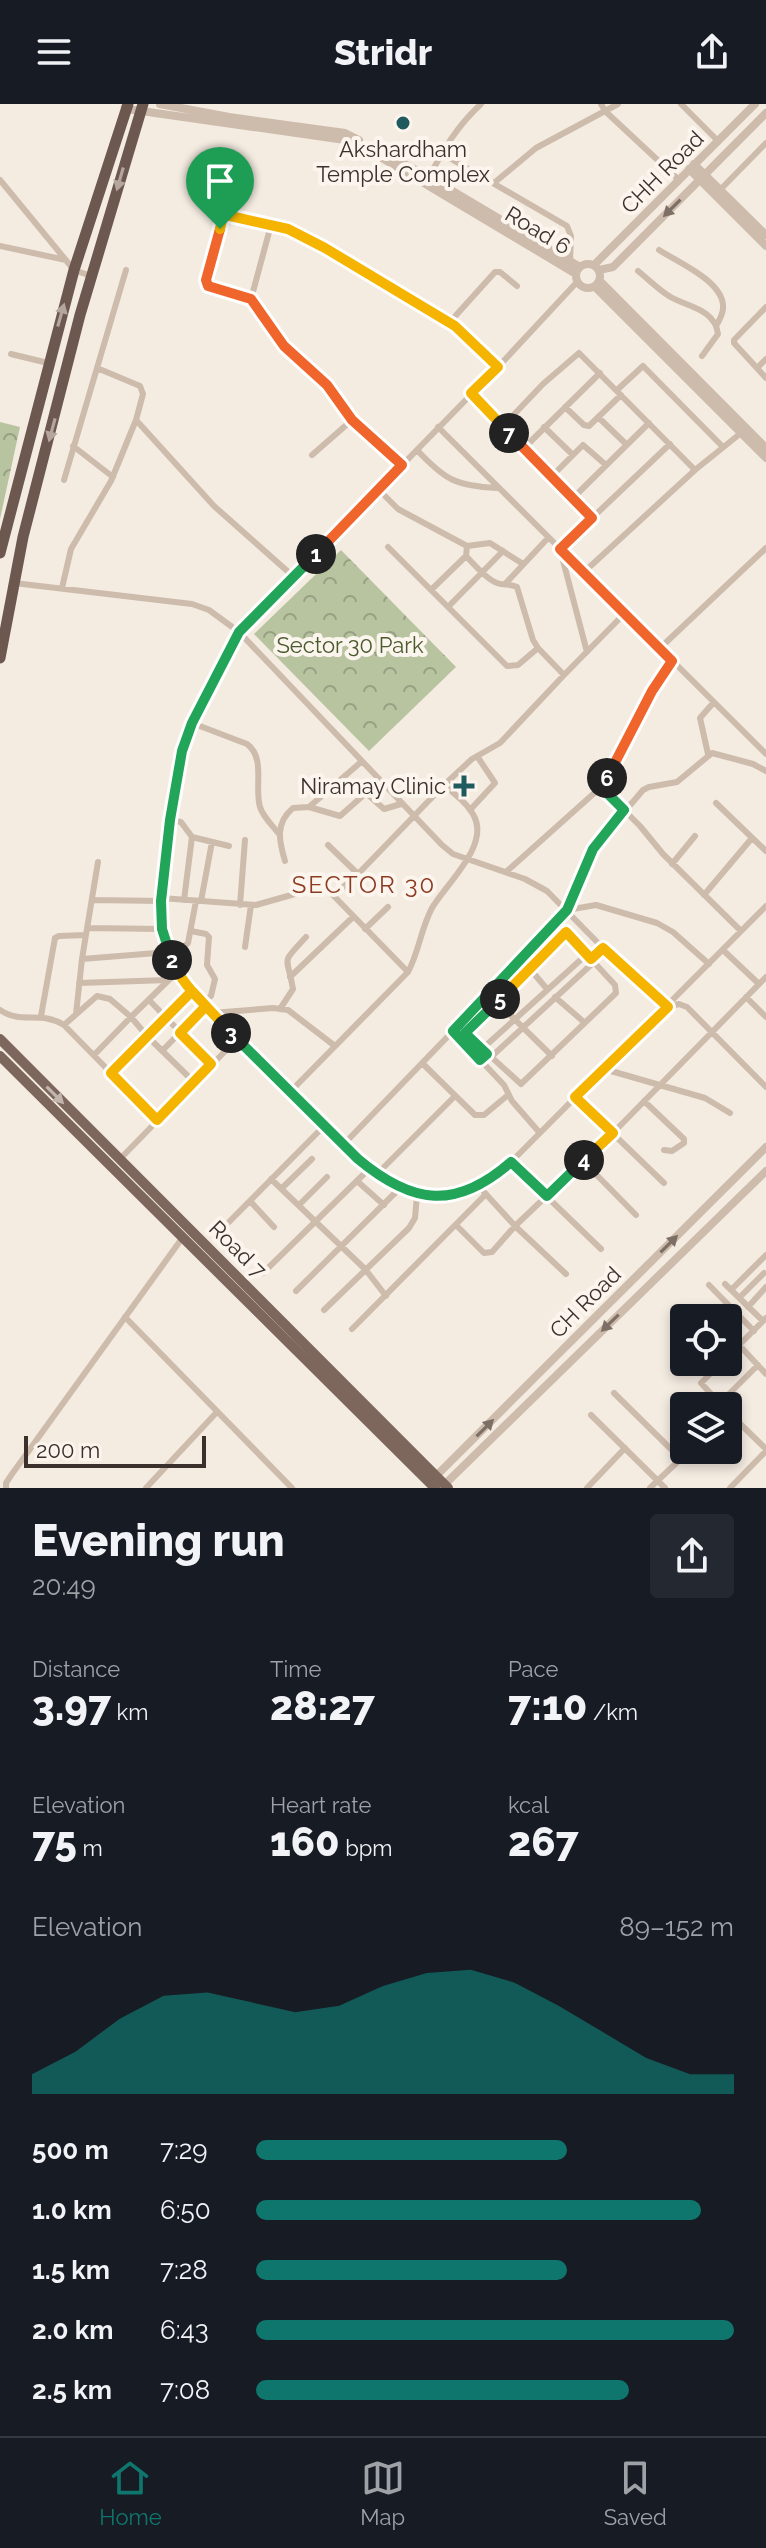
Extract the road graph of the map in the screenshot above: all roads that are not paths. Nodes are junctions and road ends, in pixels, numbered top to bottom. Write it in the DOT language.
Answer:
graph roads {
  1 [pos="160,104"];
  2 [pos="481,104"];
  3 [pos="618,104"];
  4 [pos="681,104"];
  5 [pos="752,105"];
  6 [pos="126,106"];
  7 [pos="142,108"];
  8 [pos="603,108"];
  9 [pos="766,113"];
  10 [pos="718,141"];
  11 [pos="766,143"];
  12 [pos="441,153"];
  13 [pos="692,167"];
  14 [pos="702,177"];
  15 [pos="0,180"];
  16 [pos="427,180"];
  17 [pos="679,180"];
  18 [pos="494,183"];
  19 [pos="718,193"];
  20 [pos="271,225"];
  21 [pos="766,235"];
  22 [pos="0,246"];
  23 [pos="766,246"];
  24 [pos="659,250"];
  25 [pos="570,261"];
  26 [pos="70,265"];
  27 [pos="597,268"];
  28 [pos="126,270"];
  29 [pos="638,271"];
  30 [pos="578,274"];
  31 [pos="91,276"];
  32 [pos="598,284"];
  33 [pos="517,286"];
  34 [pos="251,299"];
  35 [pos="766,307"];
  36 [pos="449,323"];
  37 [pos="716,326"];
  38 [pos="11,354"];
  39 [pos="702,356"];
  40 [pos="766,359"];
  41 [pos="48,363"];
  42 [pos="498,367"];
  43 [pos="97,368"];
  44 [pos="757,368"];
  45 [pos="600,373"];
  46 [pos="766,378"];
  47 [pos="471,393"];
  48 [pos="619,393"];
  49 [pos="565,407"];
  50 [pos="598,417"];
  51 [pos="136,420"];
  52 [pos="352,420"];
  53 [pos="649,423"];
  54 [pos="503,426"];
  55 [pos="438,427"];
  56 [pos="544,427"];
  57 [pos="741,433"];
  58 [pos="670,444"];
  59 [pos="627,445"];
  60 [pos="73,446"];
  61 [pos="723,447"];
  62 [pos="524,448"];
  63 [pos="766,448"];
  64 [pos="417,450"];
  65 [pos="312,455"];
  66 [pos="573,455"];
  67 [pos="766,458"];
  68 [pos="402,465"];
  69 [pos="606,465"];
  70 [pos="695,470"];
  71 [pos="552,476"];
  72 [pos="113,477"];
  73 [pos="64,480"];
  74 [pos="499,488"];
  75 [pos="378,489"];
  76 [pos="573,498"];
  77 [pos="592,518"];
  78 [pos="4,519"];
  79 [pos="548,538"];
  80 [pos="467,546"];
  81 [pos="388,547"];
  82 [pos="766,548"];
  83 [pos="560,549"];
  84 [pos="503,551"];
  85 [pos="0,553"];
  86 [pos="466,556"];
  87 [pos="523,564"];
  88 [pos="482,571"];
  89 [pos="583,573"];
  90 [pos="294,577"];
  91 [pos="14,583"];
  92 [pos="505,584"];
  93 [pos="62,588"];
  94 [pos="431,590"];
  95 [pos="448,607"];
  96 [pos="624,614"];
  97 [pos="239,632"];
  98 [pos="538,648"];
  99 [pos="659,649"];
  100 [pos="587,652"];
  101 [pos="0,658"];
  102 [pos="672,661"];
  103 [pos="564,675"];
  104 [pos="714,702"];
  105 [pos="192,723"];
  106 [pos="708,754"];
  107 [pos="766,754"];
  108 [pos="477,756"];
  109 [pos="361,762"];
  110 [pos="766,771"];
  111 [pos="444,785"];
  112 [pos="601,787"];
  113 [pos="716,803"];
  114 [pos="401,804"];
  115 [pos="309,807"];
  116 [pos="470,810"];
  117 [pos="624,810"];
  118 [pos="413,817"];
  119 [pos="170,820"];
  120 [pos="279,834"];
  121 [pos="695,836"];
  122 [pos="192,837"];
  123 [pos="752,838"];
  124 [pos="245,840"];
  125 [pos="212,842"];
  126 [pos="328,845"];
  127 [pos="229,846"];
  128 [pos="766,851"];
  129 [pos="468,860"];
  130 [pos="285,861"];
  131 [pos="98,862"];
  132 [pos="672,864"];
  133 [pos="506,872"];
  134 [pos="358,874"];
  135 [pos="330,892"];
  136 [pos="704,895"];
  137 [pos="161,899"];
  138 [pos="93,900"];
  139 [pos="184,900"];
  140 [pos="199,901"];
  141 [pos="240,905"];
  142 [pos="251,905"];
  143 [pos="766,906"];
  144 [pos="388,907"];
  145 [pos="567,910"];
  146 [pos="353,917"];
  147 [pos="162,929"];
  148 [pos="365,929"];
  149 [pos="191,931"];
  150 [pos="741,931"];
  151 [pos="86,932"];
  152 [pos="306,937"];
  153 [pos="245,947"];
  154 [pos="603,948"];
  155 [pos="723,950"];
  156 [pos="170,955"];
  157 [pos="590,958"];
  158 [pos="82,959"];
  159 [pos="709,964"];
  160 [pos="530,969"];
  161 [pos="177,972"];
  162 [pos="408,972"];
  163 [pos="290,977"];
  164 [pos="766,977"];
  165 [pos="168,980"];
  166 [pos="79,983"];
  167 [pos="759,984"];
  168 [pos="547,989"];
  169 [pos="192,991"];
  170 [pos="555,997"];
  171 [pos="746,997"];
  172 [pos="149,1000"];
  173 [pos="497,1002"];
  174 [pos="204,1004"];
  175 [pos="668,1007"];
  176 [pos="280,1009"];
  177 [pos="0,1010"];
  178 [pos="212,1013"];
  179 [pos="76,1014"];
  180 [pos="41,1016"];
  181 [pos="131,1017"];
  182 [pos="166,1017"];
  183 [pos="766,1017"];
  184 [pos="515,1019"];
  185 [pos="585,1023"];
  186 [pos="64,1025"];
  187 [pos="523,1028"];
  188 [pos="453,1031"];
  189 [pos="711,1032"];
  190 [pos="180,1033"];
  191 [pos="147,1036"];
  192 [pos="0,1039"];
  193 [pos="237,1039"];
  194 [pos="335,1046"];
  195 [pos="162,1051"];
  196 [pos="486,1054"];
  197 [pos="94,1055"];
  198 [pos="0,1056"];
  199 [pos="552,1056"];
  200 [pos="480,1060"];
  201 [pos="422,1063"];
  202 [pos="211,1064"];
  203 [pos="604,1069"];
  204 [pos="111,1073"];
  205 [pos="194,1082"];
  206 [pos="659,1085"];
  207 [pos="766,1087"];
  208 [pos="290,1092"];
  209 [pos="508,1095"];
  210 [pos="455,1096"];
  211 [pos="575,1097"];
  212 [pos="644,1101"];
  213 [pos="730,1113"];
  214 [pos="157,1120"];
  215 [pos="324,1126"];
  216 [pos="539,1132"];
  217 [pos="613,1133"];
  218 [pos="343,1145"];
  219 [pos="766,1147"];
  220 [pos="664,1150"];
  221 [pos="312,1159"];
  222 [pos="753,1159"];
  223 [pos="583,1161"];
  224 [pos="511,1162"];
  225 [pos="116,1163"];
  226 [pos="369,1169"];
  227 [pos="766,1172"];
  228 [pos="376,1175"];
  229 [pos="327,1177"];
  230 [pos="271,1179"];
  231 [pos="357,1181"];
  232 [pos="664,1183"];
  233 [pos="478,1187"];
  234 [pos="282,1188"];
  235 [pos="400,1188"];
  236 [pos="486,1194"];
  237 [pos="417,1195"];
  238 [pos="547,1196"];
  239 [pos="250,1201"];
  240 [pos="299,1205"];
  241 [pos="384,1205"];
  242 [pos="636,1215"];
  243 [pos="317,1222"];
  244 [pos="226,1225"];
  245 [pos="456,1225"];
  246 [pos="515,1226"];
  247 [pos="274,1227"];
  248 [pos="183,1237"];
  249 [pos="342,1247"];
  250 [pos="601,1249"];
  251 [pos="766,1255"];
  252 [pos="755,1266"];
  253 [pos="365,1269"];
  254 [pos="263,1273"];
  255 [pos="566,1274"];
  256 [pos="765,1274"];
  257 [pos="725,1284"];
  258 [pos="709,1285"];
  259 [pos="766,1287"];
  260 [pos="731,1290"];
  261 [pos="296,1291"];
  262 [pos="386,1296"];
  263 [pos="739,1298"];
  264 [pos="748,1307"];
  265 [pos="324,1310"];
  266 [pos="125,1317"];
  267 [pos="765,1320"];
  268 [pos="352,1329"];
  269 [pos="754,1331"];
  270 [pos="742,1344"];
  271 [pos="742,1348"];
  272 [pos="758,1365"];
  273 [pos="766,1374"];
  274 [pos="708,1376"];
  275 [pos="709,1392"];
  276 [pos="733,1392"];
  277 [pos="614,1393"];
  278 [pos="216,1413"];
  279 [pos="591,1415"];
  280 [pos="742,1427"];
  281 [pos="625,1448"];
  282 [pos="670,1448"];
  283 [pos="766,1450"];
  284 [pos="758,1460"];
  285 [pos="676,1464"];
  286 [pos="765,1466"];
  287 [pos="658,1481"];
  288 [pos="439,1484"];
  289 [pos="6,1488"];
  290 [pos="146,1488"];
  291 [pos="292,1488"];
  292 [pos="587,1488"];
  293 [pos="650,1488"];
  294 [pos="665,1488"];
  295 [pos="730,1488"];
  1 -- 16 [label="street, Road 6"];
  2 -- 12 [label="street"];
  3 -- 8 [label="street"];
  4 -- 10 [label="street"];
  5 -- 10 [label="street, CHH Road"];
  6 -- 7 [label="street, Road 6"];
  6 -- 26 [label="highway"];
  7 -- 16 [label="street, Road 6"];
  7 -- 31 [label="highway, one-way"];
  8 -- 17 [label="street"];
  8 -- 18 [label="street"];
  9 -- 14 [label="street"];
  10 -- 13 [label="street, CHH Road"];
  11 -- 19 [label="street"];
  12 -- 16 [label="street"];
  12 -- 18 [label="street"];
  13 -- 14 [label="street"];
  13 -- 17 [label="street, CHH Road"];
  14 -- 19 [label="street"];
  14 -- 27 [label="street, one-way"];
  15 -- 26 [label="street"];
  16 -- 25 [label="street, Road 6"];
  16 -- 30 [label="street, Road 6"];
  17 -- 27 [label="street, CHH Road"];
  18 -- 25 [label="street"];
  19 -- 21 [label="street"];
  19 -- 23 [label="street"];
  20 -- 34 [label="street"];
  20 -- 34 [label="street"];
  20 -- 36 [label="street"];
  22 -- 26 [label="street"];
  24 -- 37 [label="street"];
  25 -- 30 [label="street, Road 6"];
  26 -- 31 [label="street"];
  41 -- 26 [label="highway, one-way"];
  27 -- 30 [label="street"];
  27 -- 32 [label="street"];
  28 -- 43 [label="street"];
  29 -- 37 [label="street"];
  30 -- 32 [label="street"];
  30 -- 42 [label="street"];
  31 -- 91 [label="highway, one-way"];
  32 -- 57 [label="street"];
  32 -- 63 [label="street"];
  33 -- 36 [label="street"];
  34 -- 52 [label="street"];
  35 -- 44 [label="street"];
  36 -- 42 [label="street"];
  37 -- 39 [label="street"];
  38 -- 41 [label="street"];
  40 -- 44 [label="street"];
  41 -- 78 [label="highway"];
  42 -- 47 [label="street"];
  43 -- 51 [label="street"];
  43 -- 60 [label="street"];
  44 -- 46 [label="street"];
  45 -- 48 [label="street"];
  45 -- 49 [label="street"];
  45 -- 54 [label="street"];
  47 -- 54 [label="street"];
  47 -- 55 [label="street"];
  48 -- 50 [label="street"];
  48 -- 53 [label="street"];
  48 -- 61 [label="street"];
  49 -- 50 [label="street"];
  49 -- 56 [label="street"];
  50 -- 59 [label="street"];
  51 -- 72 [label="street"];
  51 -- 90 [label="street"];
  52 -- 65 [label="street"];
  52 -- 68 [label="street"];
  53 -- 58 [label="street"];
  53 -- 59 [label="street"];
  54 -- 62 [label="street"];
  55 -- 64 [label="street"];
  55 -- 74 [label="street"];
  56 -- 62 [label="street"];
  56 -- 66 [label="street"];
  57 -- 61 [label="street"];
  57 -- 67 [label="street"];
  58 -- 70 [label="street"];
  58 -- 77 [label="street"];
  59 -- 69 [label="street"];
  60 -- 72 [label="street"];
  60 -- 73 [label="street"];
  61 -- 70 [label="street"];
  62 -- 71 [label="street"];
  64 -- 68 [label="street"];
  64 -- 74 [label="street"];
  66 -- 69 [label="street"];
  66 -- 71 [label="street"];
  68 -- 75 [label="street"];
  69 -- 76 [label="street"];
  70 -- 89 [label="street"];
  71 -- 76 [label="street"];
  72 -- 93 [label="street"];
  74 -- 79 [label="street"];
  75 -- 80 [label="street"];
  75 -- 90 [label="street"];
  76 -- 77 [label="street"];
  77 -- 83 [label="street"];
  78 -- 85 [label="highway"];
  79 -- 83 [label="street"];
  79 -- 87 [label="street"];
  80 -- 84 [label="street"];
  80 -- 86 [label="street"];
  81 -- 94 [label="street"];
  82 -- 99 [label="street"];
  83 -- 89 [label="street"];
  83 -- 100 [label="street"];
  84 -- 87 [label="street"];
  84 -- 88 [label="street"];
  86 -- 88 [label="street"];
  86 -- 94 [label="street"];
  87 -- 92 [label="street"];
  88 -- 92 [label="street"];
  88 -- 95 [label="street"];
  89 -- 96 [label="street"];
  90 -- 97 [label="street"];
  91 -- 93 [label="street"];
  91 -- 101 [label="highway"];
  92 -- 98 [label="street"];
  93 -- 97 [label="street"];
  94 -- 95 [label="street"];
  95 -- 98 [label="street"];
  96 -- 99 [label="street"];
  96 -- 100 [label="street"];
  97 -- 105 [label="street"];
  97 -- 109 [label="street"];
  98 -- 103 [label="street"];
  99 -- 102 [label="street"];
  100 -- 103 [label="street"];
  102 -- 104 [label="street"];
  102 -- 112 [label="street"];
  103 -- 108 [label="street"];
  104 -- 106 [label="street"];
  104 -- 107 [label="street"];
  105 -- 119 [label="street"];
  105 -- 120 [label="street"];
  106 -- 110 [label="street"];
  106 -- 117 [label="street"];
  108 -- 111 [label="street"];
  108 -- 116 [label="street"];
  109 -- 114 [label="street"];
  109 -- 115 [label="street"];
  111 -- 116 [label="street"];
  111 -- 118 [label="street"];
  112 -- 117 [label="street"];
  112 -- 133 [label="street"];
  113 -- 123 [label="street"];
  114 -- 115 [label="street"];
  114 -- 118 [label="street"];
  115 -- 120 [label="street"];
  116 -- 129 [label="street"];
  117 -- 132 [label="street"];
  117 -- 145 [label="street"];
  118 -- 129 [label="street"];
  118 -- 134 [label="street"];
  119 -- 122 [label="street"];
  119 -- 137 [label="street"];
  120 -- 130 [label="street"];
  121 -- 132 [label="street"];
  122 -- 125 [label="street"];
  122 -- 139 [label="street"];
  123 -- 128 [label="street"];
  123 -- 136 [label="street"];
  124 -- 141 [label="street"];
  125 -- 127 [label="street"];
  125 -- 140 [label="street"];
  126 -- 134 [label="street"];
  129 -- 133 [label="street"];
  129 -- 162 [label="street"];
  131 -- 138 [label="street"];
  132 -- 136 [label="street"];
  133 -- 145 [label="street"];
  134 -- 135 [label="street"];
  135 -- 142 [label="street"];
  135 -- 146 [label="street"];
  136 -- 150 [label="street"];
  137 -- 138 [label="street"];
  137 -- 139 [label="street"];
  137 -- 147 [label="street"];
  138 -- 151 [label="street"];
  139 -- 140 [label="street"];
  140 -- 141 [label="street"];
  140 -- 149 [label="street"];
  141 -- 142 [label="street"];
  142 -- 153 [label="street"];
  143 -- 150 [label="street"];
  144 -- 148 [label="street"];
  145 -- 154 [label="street"];
  145 -- 159 [label="street"];
  145 -- 188 [label="street"];
  146 -- 148 [label="street"];
  146 -- 163 [label="street"];
  147 -- 151 [label="street"];
  147 -- 156 [label="street"];
  148 -- 162 [label="street"];
  149 -- 156 [label="street"];
  149 -- 174 [label="street"];
  150 -- 155 [label="street"];
  151 -- 158 [label="street"];
  151 -- 180 [label="street"];
  152 -- 163 [label="street"];
  154 -- 157 [label="street"];
  154 -- 175 [label="street"];
  155 -- 159 [label="street"];
  155 -- 167 [label="street"];
  156 -- 158 [label="street"];
  156 -- 161 [label="street"];
  157 -- 160 [label="street"];
  157 -- 168 [label="street"];
  157 -- 170 [label="street"];
  157 -- 185 [label="street"];
  158 -- 166 [label="street"];
  159 -- 175 [label="street"];
  160 -- 168 [label="street"];
  160 -- 173 [label="street"];
  161 -- 165 [label="street"];
  161 -- 169 [label="street"];
  162 -- 194 [label="street"];
  163 -- 176 [label="street"];
  164 -- 167 [label="street"];
  165 -- 166 [label="street"];
  165 -- 172 [label="street"];
  166 -- 179 [label="street"];
  167 -- 171 [label="street"];
  168 -- 184 [label="street"];
  169 -- 174 [label="street"];
  169 -- 182 [label="street"];
  170 -- 185 [label="street"];
  170 -- 187 [label="street"];
  171 -- 183 [label="street"];
  171 -- 189 [label="street"];
  172 -- 181 [label="street"];
  172 -- 182 [label="street"];
  173 -- 184 [label="street"];
  173 -- 196 [label="street"];
  174 -- 178 [label="street"];
  174 -- 190 [label="street"];
  175 -- 189 [label="street"];
  175 -- 203 [label="street"];
  176 -- 178 [label="street"];
  176 -- 194 [label="street"];
  177 -- 180 [label="street"];
  178 -- 193 [label="street"];
  179 -- 181 [label="street"];
  179 -- 186 [label="street"];
  180 -- 186 [label="street"];
  181 -- 191 [label="street"];
  181 -- 197 [label="street"];
  182 -- 190 [label="street"];
  182 -- 191 [label="street"];
  184 -- 187 [label="street"];
  184 -- 196 [label="street"];
  185 -- 199 [label="street"];
  186 -- 197 [label="street"];
  187 -- 196 [label="street"];
  187 -- 199 [label="street"];
  188 -- 200 [label="street"];
  188 -- 201 [label="street"];
  189 -- 206 [label="street"];
  189 -- 207 [label="street"];
  190 -- 195 [label="street"];
  190 -- 202 [label="street"];
  191 -- 195 [label="street"];
  191 -- 204 [label="street"];
  192 -- 225 [label="main road, Road 7, one-way"];
  193 -- 202 [label="street"];
  193 -- 208 [label="street"];
  194 -- 208 [label="street"];
  195 -- 205 [label="street"];
  196 -- 199 [label="street"];
  196 -- 200 [label="street"];
  197 -- 204 [label="street"];
  198 -- 225 [label="main road, Road 7"];
  200 -- 209 [label="street"];
  201 -- 210 [label="street"];
  201 -- 218 [label="street"];
  202 -- 205 [label="street"];
  203 -- 206 [label="street"];
  203 -- 211 [label="street"];
  204 -- 214 [label="street"];
  205 -- 214 [label="street"];
  206 -- 212 [label="street"];
  206 -- 213 [label="street"];
  208 -- 215 [label="street"];
  209 -- 210 [label="street"];
  209 -- 216 [label="street"];
  210 -- 228 [label="street"];
  211 -- 216 [label="street"];
  211 -- 217 [label="street"];
  212 -- 217 [label="street"];
  212 -- 220 [label="street"];
  214 -- 225 [label="street"];
  215 -- 218 [label="street"];
  215 -- 230 [label="street"];
  216 -- 224 [label="street"];
  217 -- 223 [label="street"];
  217 -- 232 [label="street"];
  218 -- 226 [label="street"];
  219 -- 222 [label="street, CH Road"];
  221 -- 234 [label="street"];
  222 -- 227 [label="street"];
  288 -- 222 [label="street, CH Road, one-way"];
  223 -- 238 [label="street"];
  223 -- 242 [label="street"];
  224 -- 233 [label="street"];
  224 -- 238 [label="street"];
  225 -- 248 [label="main road, Road 7"];
  225 -- 288 [label="main road, Road 7"];
  226 -- 228 [label="street"];
  226 -- 231 [label="street"];
  227 -- 288 [label="street, CH Road, one-way"];
  228 -- 235 [label="street"];
  229 -- 240 [label="street"];
  230 -- 234 [label="street"];
  230 -- 239 [label="street"];
  231 -- 241 [label="street"];
  231 -- 243 [label="street"];
  233 -- 236 [label="street"];
  233 -- 237 [label="street"];
  234 -- 240 [label="street"];
  235 -- 237 [label="street"];
  235 -- 241 [label="street"];
  236 -- 245 [label="street"];
  236 -- 246 [label="street"];
  237 -- 253 [label="street"];
  238 -- 246 [label="street"];
  238 -- 250 [label="street"];
  239 -- 244 [label="street"];
  239 -- 247 [label="street"];
  240 -- 243 [label="street"];
  241 -- 249 [label="street"];
  243 -- 249 [label="street"];
  243 -- 254 [label="street"];
  245 -- 246 [label="street"];
  245 -- 262 [label="street"];
  246 -- 255 [label="street"];
  248 -- 266 [label="street"];
  248 -- 288 [label="main road, Road 7"];
  249 -- 253 [label="street"];
  249 -- 261 [label="street"];
  251 -- 252 [label="street"];
  252 -- 256 [label="street"];
  252 -- 260 [label="street"];
  253 -- 262 [label="street"];
  253 -- 265 [label="street"];
  256 -- 263 [label="street"];
  257 -- 260 [label="street"];
  258 -- 269 [label="street"];
  259 -- 264 [label="street"];
  260 -- 263 [label="street"];
  262 -- 268 [label="street"];
  263 -- 264 [label="street"];
  264 -- 267 [label="street"];
  266 -- 278 [label="street"];
  266 -- 289 [label="street"];
  267 -- 269 [label="street"];
  269 -- 270 [label="street"];
  271 -- 272 [label="street"];
  272 -- 273 [label="street"];
  272 -- 276 [label="street"];
  274 -- 275 [label="street"];
  277 -- 282 [label="street"];
  278 -- 290 [label="street"];
  278 -- 291 [label="street"];
  279 -- 281 [label="street"];
  280 -- 283 [label="street"];
  281 -- 287 [label="street"];
  281 -- 292 [label="street"];
  283 -- 284 [label="street"];
  284 -- 286 [label="street"];
  284 -- 295 [label="street"];
  285 -- 287 [label="street"];
  287 -- 293 [label="street"];
  287 -- 294 [label="street"];
}
